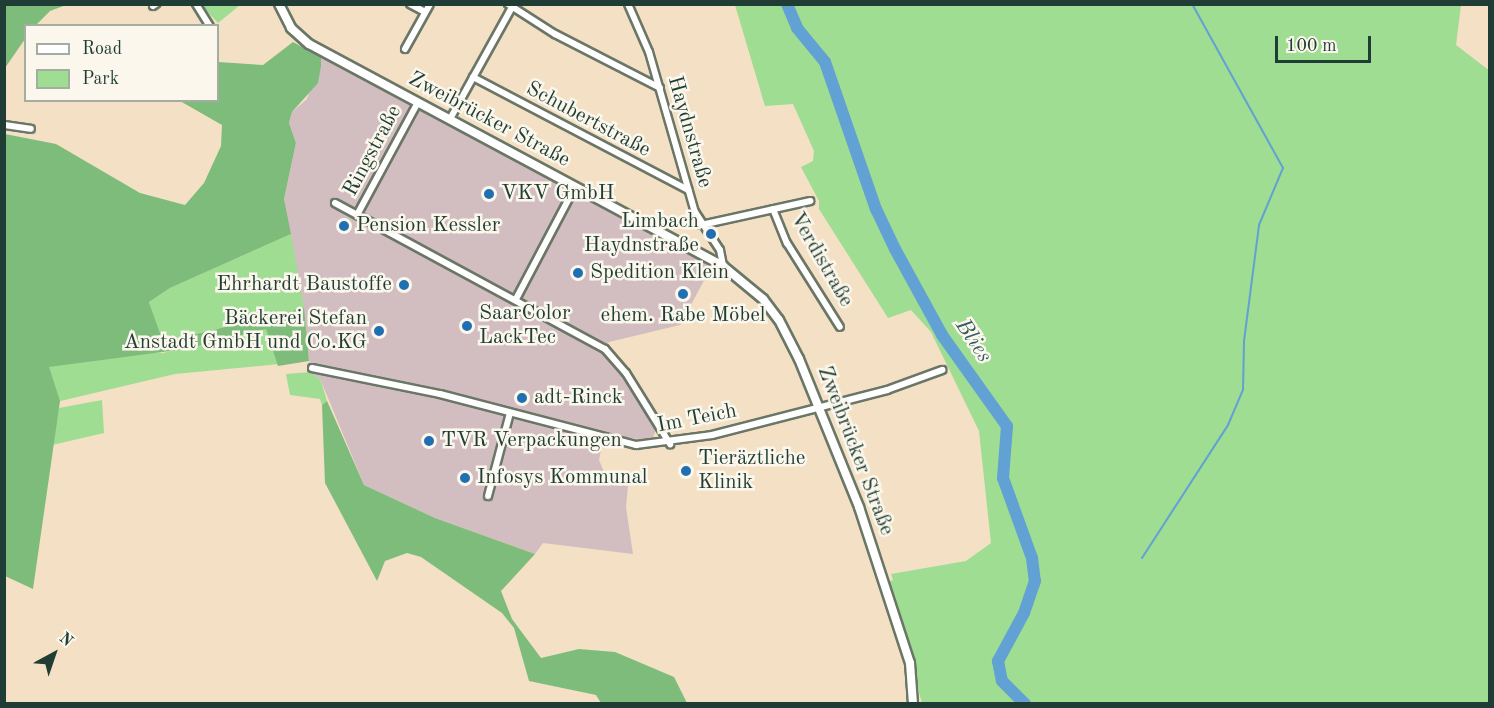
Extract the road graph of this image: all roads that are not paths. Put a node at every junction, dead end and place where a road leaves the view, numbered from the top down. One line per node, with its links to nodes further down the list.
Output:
1 (196, 4): 8 (street)
2 (279, 4): 12 (street, Zweibrücker Straße)
3 (410, 4): 7 (street)
4 (430, 4): 7 (street)
5 (628, 4): 11 (street, Haydnstraße)
6 (510, 7): 10 (street); 11 (street)
7 (424, 12): 9 (street)
8 (209, 24)
9 (405, 50)
10 (473, 76): 13 (street); 17 (street, Schubertstraße)
11 (660, 88): 17 (street, Haydnstraße)
12 (418, 102): 13 (street, Zweibrücker Straße); 21 (street, Ringstraße)
13 (450, 119): 16 (street, Zweibrücker Straße)
14 (4, 125): 15 (street)
15 (31, 129)
16 (575, 187): 23 (street, Zweibrücker Straße); 24 (street)
17 (688, 190): 22 (street, Haydnstraße)
18 (810, 201): 20 (street)
19 (335, 203): 21 (street, Ringstraße)
20 (773, 209): 22 (street); 25 (street, Verdistraße)
21 (357, 215): 24 (street, Ringstraße)
22 (701, 225): 23 (street, Haydnstraße)
23 (723, 266): 28 (street, Zweibrücker Straße)
24 (516, 298): 30 (street, Ringstraße)
25 (840, 327)
26 (312, 368): 29 (street, Im Teich)
27 (942, 370): 28 (street, Im Teich)
28 (819, 406): 30 (street, Im Teich); 32 (street, Zweibrücker Straße)
29 (510, 413): 30 (street, Im Teich); 31 (street)
30 (670, 444)
31 (488, 496)
32 (913, 704)

